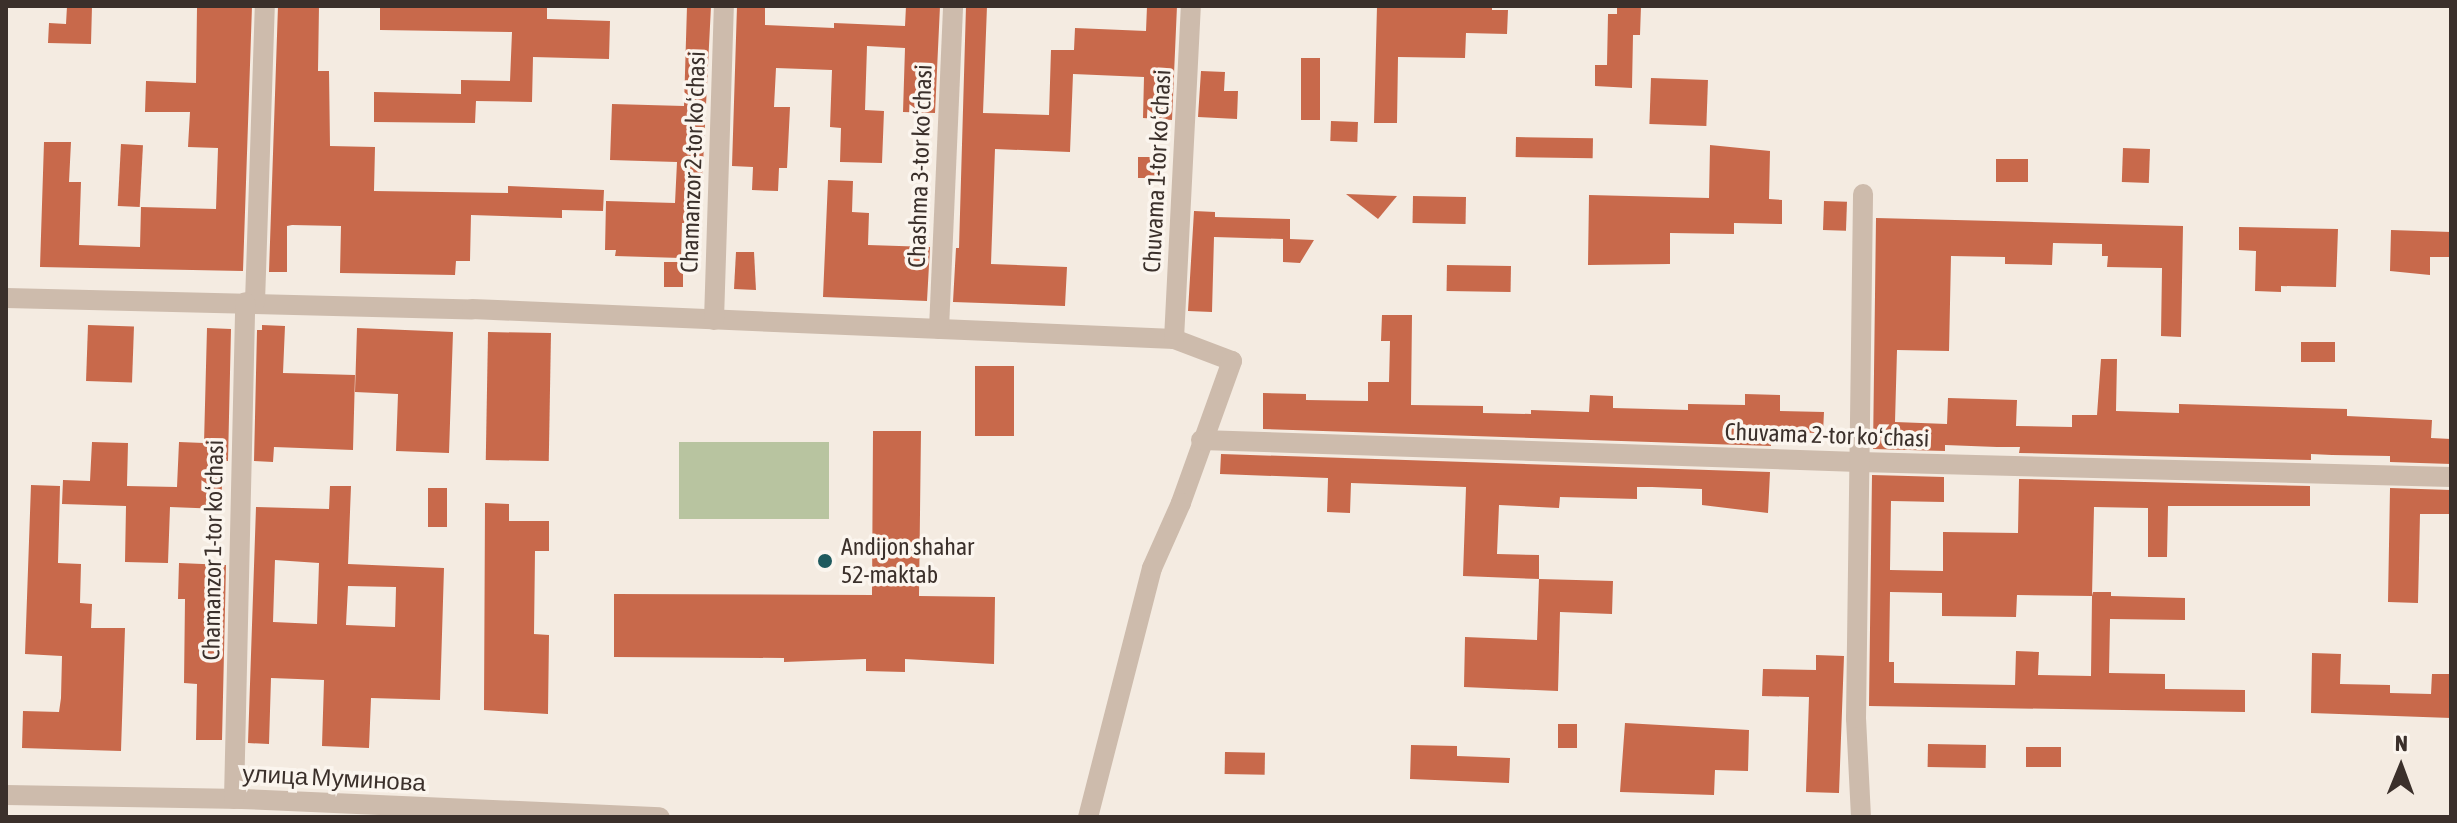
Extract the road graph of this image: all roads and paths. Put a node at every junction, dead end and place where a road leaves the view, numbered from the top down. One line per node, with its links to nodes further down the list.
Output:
1 (265, 6): 7 (street, Chamanzor 1-tor koʻchasi)
2 (724, 6): 8 (street, Chamanzor 2-tor koʻchasi)
3 (953, 6): 9 (street, Chashma 3-tor koʻchasi)
4 (1191, 6): 10 (street, Chuvama 1-tor koʻchasi)
5 (1863, 194): 12 (street)
6 (6, 298): 7 (street)
7 (250, 302): 8 (street); 15 (street, Chamanzor 1-tor koʻchasi)
8 (714, 320): 9 (street)
9 (939, 329): 10 (street)
10 (1174, 339): 11 (street)
11 (1201, 440): 12 (street, Chuvama 2-tor koʻchasi); 17 (street)
12 (1859, 462): 13 (street, Chuvama 2-tor koʻchasi); 18 (street)
13 (2451, 477)
14 (6, 795): 15 (street, улица Муминова)
15 (239, 805): 16 (street, улица Муминова)
16 (660, 817)
17 (1088, 817)
18 (1861, 817)

